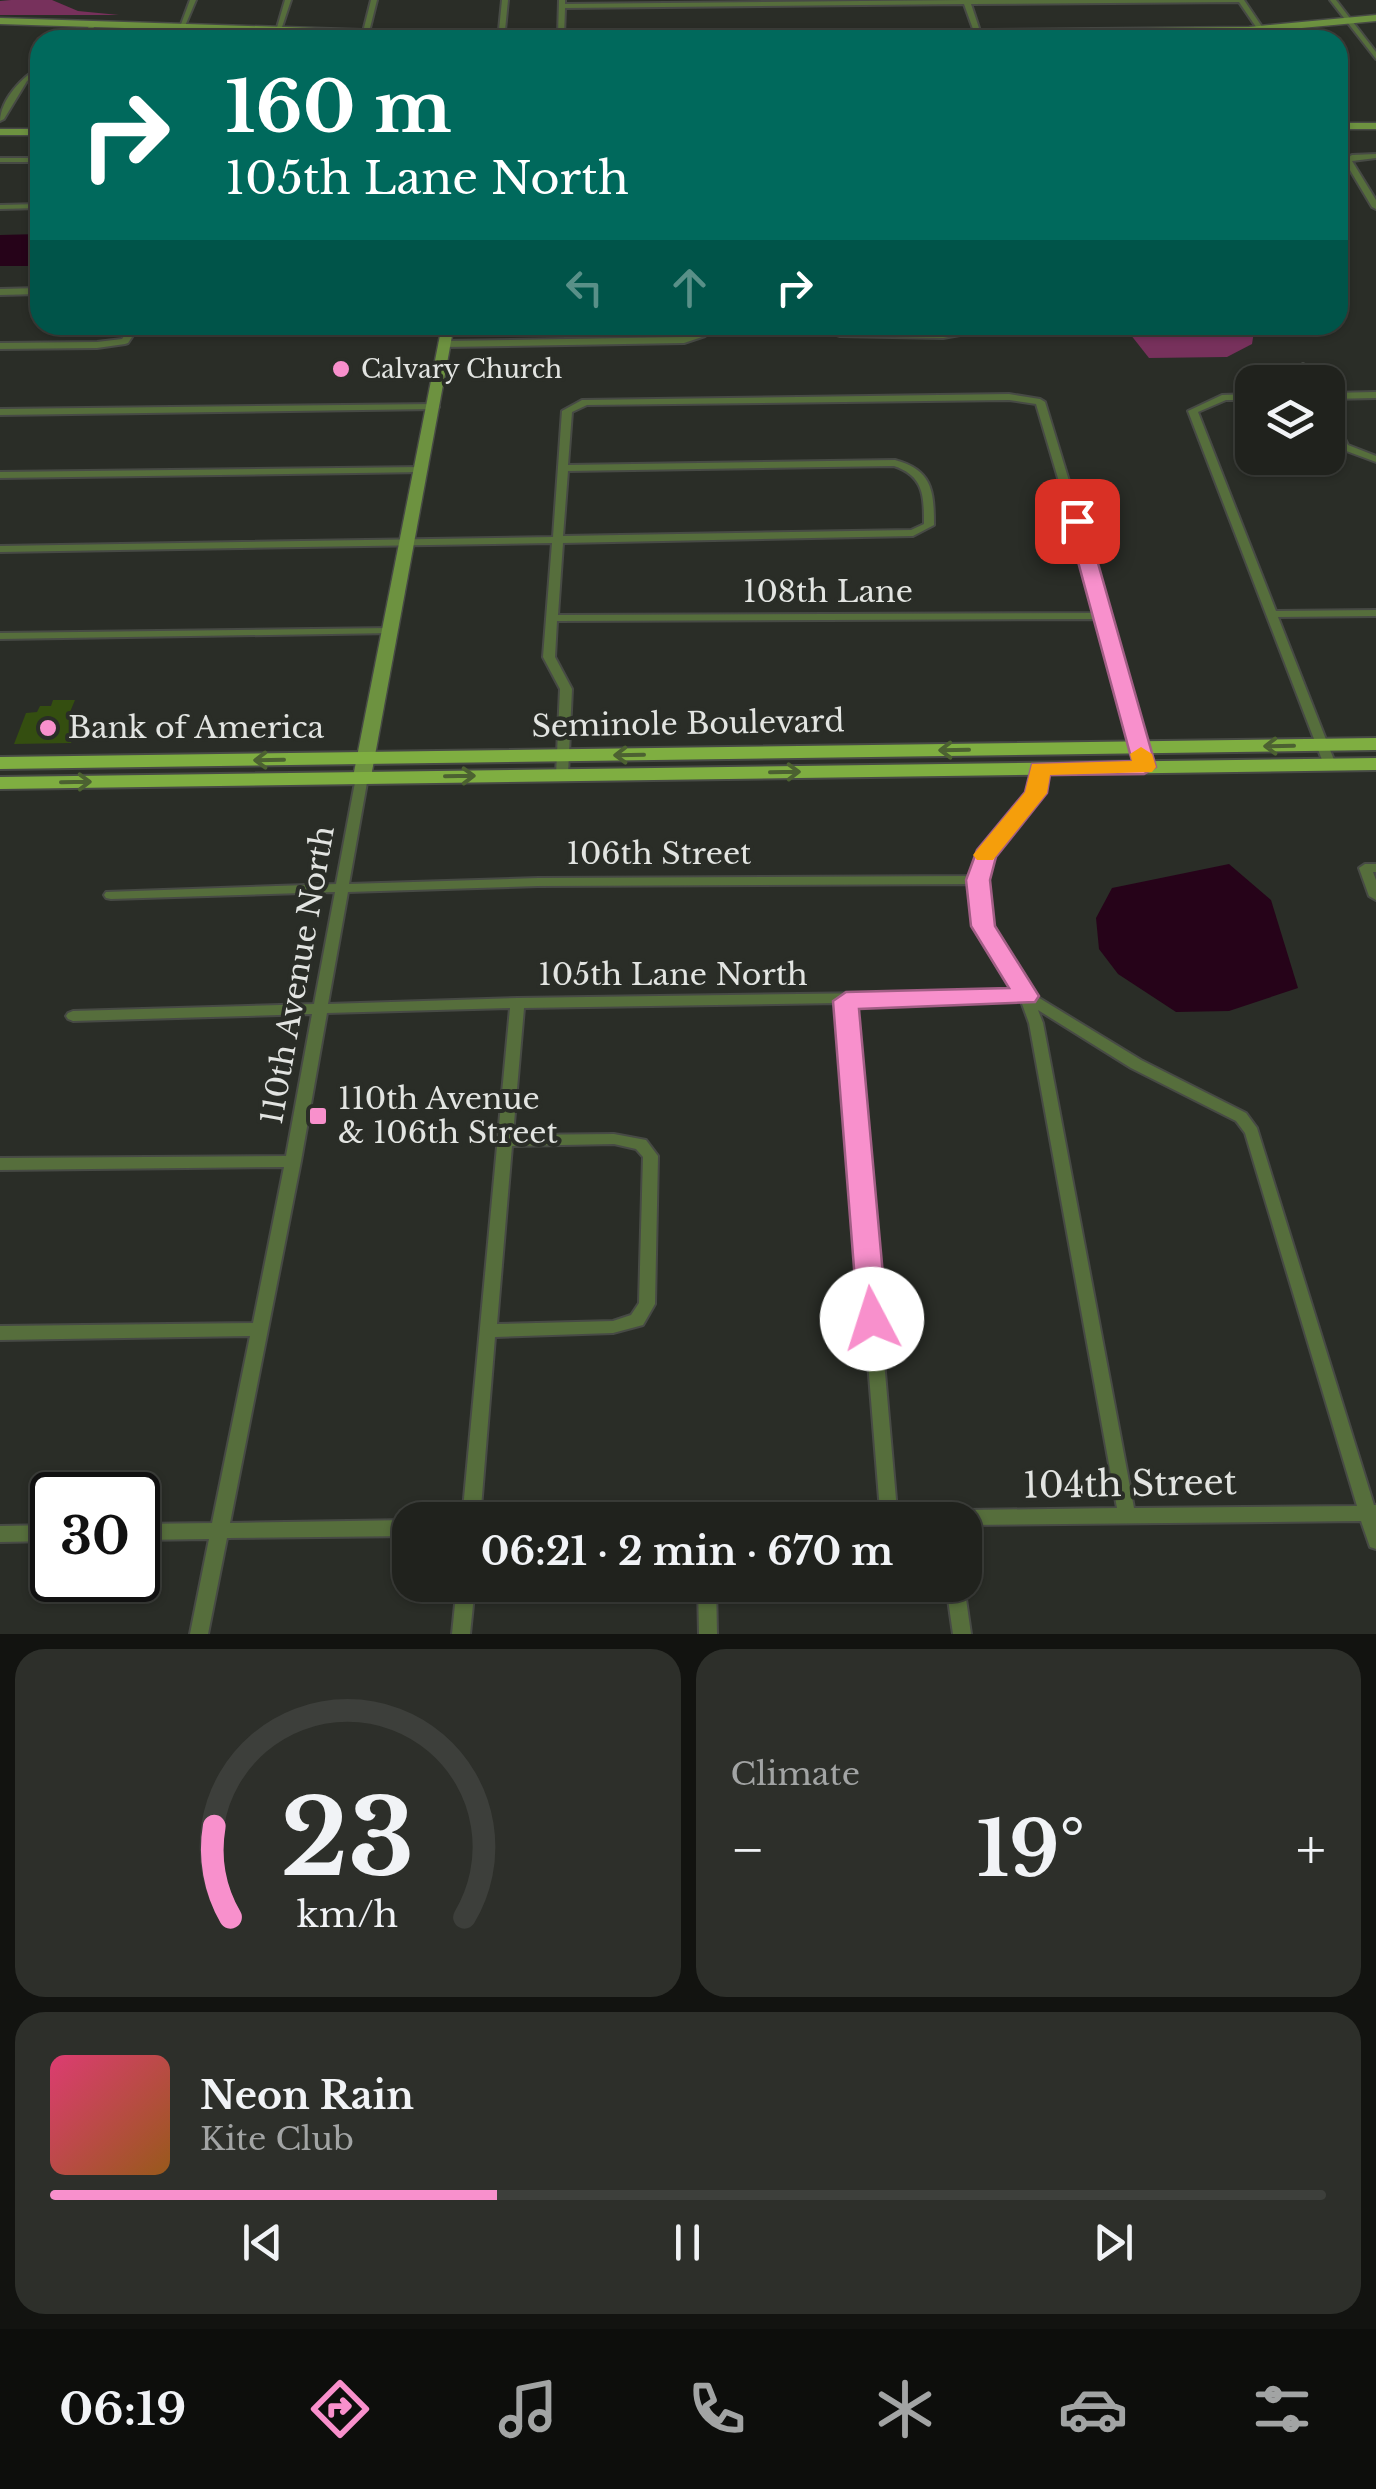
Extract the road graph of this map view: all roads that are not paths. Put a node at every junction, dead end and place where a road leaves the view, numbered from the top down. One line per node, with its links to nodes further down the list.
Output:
1 (193, 0): 13 (street)
2 (288, 0): 16 (street)
3 (374, 0): 17 (street)
4 (505, 0): 18 (street)
5 (1241, 0): 7 (street); 14 (street)
6 (1333, 0): 10 (street)
7 (966, 1): 8 (street); 20 (street)
8 (562, 3): 19 (street)
9 (1376, 18): 10 (street)
10 (1348, 20): 14 (street); 22 (street)
11 (0, 21): 12 (street)
12 (93, 24): 13 (street); 15 (street)
13 (182, 26): 16 (street)
14 (1261, 29): 21 (street)
15 (90, 30)
16 (278, 30)
17 (366, 30)
18 (502, 30)
19 (561, 30)
20 (977, 30)
21 (1248, 30)
22 (1376, 57)
23 (30, 76): 26 (street)
24 (1348, 123): 25 (street)
25 (1376, 123)
26 (0, 126): 27 (street)
27 (30, 128)
28 (1376, 156): 33 (street)
29 (0, 160): 30 (street)
30 (30, 160)
31 (30, 206): 32 (street)
32 (0, 207)
33 (1376, 207)
34 (30, 291): 35 (street)
35 (0, 292)
36 (129, 335): 40 (street)
37 (446, 335): 39 (street, 110th Avenue North)
38 (699, 335): 39 (street)
39 (444, 344): 44 (street, 110th Avenue North)
40 (0, 346)
41 (1376, 395): 42 (street)
42 (1345, 396)
43 (1235, 397): 55 (street)
44 (434, 407): 45 (street); 49 (street, 110th Avenue North)
45 (0, 412)
46 (1345, 447): 47 (street)
47 (1376, 460)
48 (563, 468): 51 (street); 51 (street); 56 (street)
49 (422, 470): 50 (street); 52 (street, 110th Avenue North)
50 (0, 475)
51 (560, 539): 52 (street); 57 (street)
52 (409, 542): 53 (street); 58 (street, 110th Avenue North)
53 (0, 549)
54 (1376, 613): 55 (street)
55 (1275, 614): 61 (street)
56 (1104, 616): 57 (street, 108th Lane); 62 (street)
57 (552, 618): 65 (street)
58 (391, 631): 59 (street); 66 (street, 110th Avenue North)
59 (0, 636)
60 (1376, 744): 61 (main road, Seminole Boulevard)
61 (1327, 755): 62 (main road, Seminole Boulevard); 64 (main road, Seminole Boulevard)
62 (1142, 758): 65 (main road, Seminole Boulevard, one-way to 65); 67 (main road, Seminole Boulevard)
63 (0, 763): 66 (main road, Seminole Boulevard, one-way to 63)
64 (1376, 764)
65 (562, 765): 66 (main road, Seminole Boulevard); 67 (main road, Seminole Boulevard, one-way to 67)
66 (364, 768): 68 (main road, Seminole Boulevard, one-way to 66); 71 (street, 110th Avenue North)
67 (1040, 768): 70 (street)
68 (0, 783)
69 (1370, 868): 73 (street)
70 (978, 880): 71 (street, 106th Street); 74 (street)
71 (342, 888): 72 (street, 106th Street); 77 (street, 110th Avenue North)
72 (110, 895)
73 (1376, 896)
74 (1026, 996): 75 (street, 105th Lane North); 87 (street); 88 (street)
75 (846, 1001): 76 (street, 105th Lane North); 86 (street)
76 (516, 1003): 77 (street, 105th Lane North); 79 (street)
77 (321, 1009): 78 (street, 105th Lane North); 80 (street, 110th Avenue North)
78 (73, 1016)
79 (504, 1141): 83 (street); 83 (street)
80 (292, 1161): 81 (street); 82 (street, 110th Avenue North)
81 (0, 1164)
82 (258, 1329): 84 (street); 91 (street, 110th Avenue North)
83 (489, 1330): 85 (street)
84 (0, 1333)
85 (474, 1502)
86 (888, 1502)
87 (1371, 1513): 88 (street, 104th Street); 95 (street)
88 (1127, 1517): 89 (street, 104th Street)
89 (982, 1519)
90 (392, 1528): 91 (street)
91 (218, 1531): 92 (street); 99 (street, 110th Avenue North)
92 (160, 1532)
93 (0, 1534): 94 (street)
94 (30, 1534)
95 (1376, 1540)
96 (465, 1602): 100 (street)
97 (707, 1602): 101 (street)
98 (957, 1602): 102 (street)
99 (199, 1634)
100 (462, 1634)
101 (708, 1634)
102 (962, 1634)

